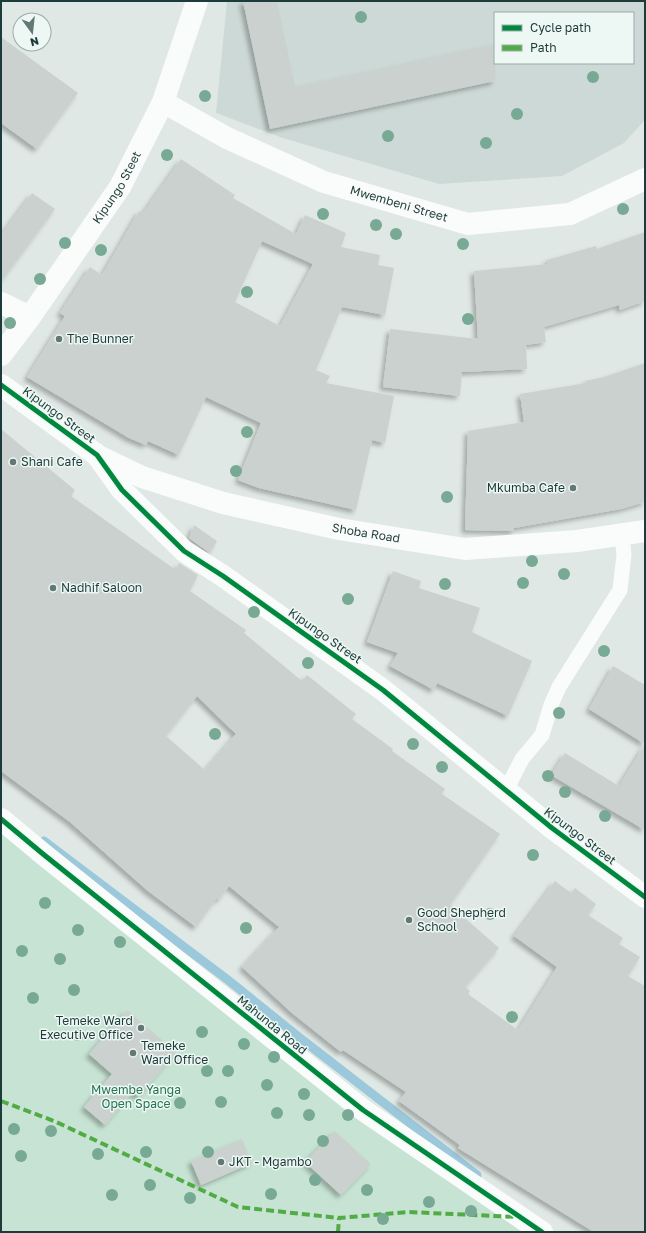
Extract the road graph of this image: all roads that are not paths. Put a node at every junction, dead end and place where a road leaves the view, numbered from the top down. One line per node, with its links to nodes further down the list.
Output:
1 (197, 1): 2 (street, Kipungo Steet)
2 (163, 102): 3 (street, Mwembeni Street); 5 (street, Kipungo Steet)
3 (645, 179)
4 (1, 303): 5 (street)
5 (30, 317): 6 (street, Kipungo Steet)
6 (1, 355)
7 (1, 385): 8 (street, Kipungo Street)
8 (97, 456): 10 (street, Shoba Road); 11 (street, Kipungo Street)
9 (645, 531): 10 (street, Shoba Road)
10 (622, 535): 11 (lane)
11 (506, 790): 13 (street, Kipungo Street)
12 (1, 819): 14 (street, Mahunda Road)
13 (645, 897)
14 (542, 1232)

